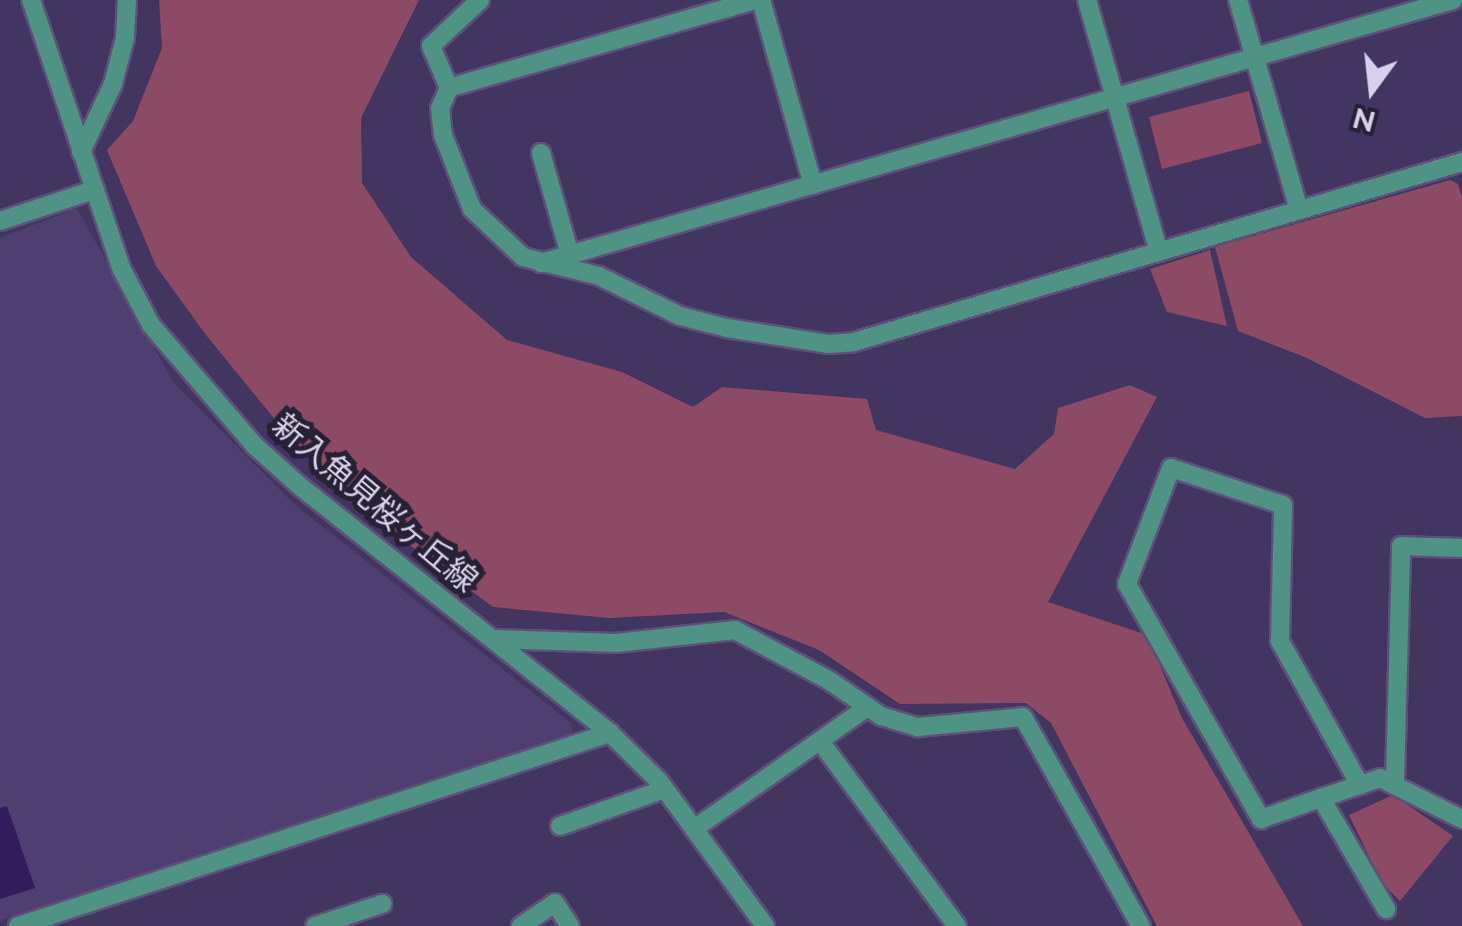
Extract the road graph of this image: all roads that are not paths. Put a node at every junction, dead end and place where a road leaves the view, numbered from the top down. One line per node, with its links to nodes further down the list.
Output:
1 (31, 0): 12 (street, 新入魚見桜ヶ丘線)
2 (126, 0): 12 (street)
3 (480, 0): 10 (street)
4 (758, 0): 10 (street); 15 (street)
5 (1086, 0): 11 (street)
6 (1238, 0): 9 (street)
7 (1453, 0): 8 (street)
8 (1388, 9): 9 (street)
9 (1255, 58): 11 (street); 17 (street)
10 (448, 88): 21 (street)
11 (1115, 98): 15 (street); 19 (street)
12 (81, 152): 16 (street, 新入魚見桜ヶ丘線)
13 (541, 153): 20 (street)
14 (1462, 162): 17 (street)
15 (813, 185): 20 (street)
16 (94, 190): 18 (street); 23 (street, 新入魚見桜ヶ丘線)
17 (1299, 210): 19 (street)
18 (0, 221)
19 (1160, 252): 21 (street)
20 (570, 255): 21 (street)
21 (541, 263)
22 (1462, 548): 27 (street)
23 (494, 640): 24 (street); 25 (street, 新入魚見桜ヶ丘線)
24 (866, 708): 26 (street); 43 (street)
25 (610, 733): 29 (street, 新入魚見桜ヶ丘線); 36 (street)
26 (820, 740): 33 (street); 42 (street)
27 (1395, 782): 28 (street); 31 (street)
28 (1360, 785): 30 (street); 30 (street)
29 (665, 788): 32 (street); 33 (street, 新入魚見桜ヶ丘線)
30 (1321, 798): 35 (street)
31 (1462, 820)
32 (560, 826)
33 (694, 829): 41 (street, 新入魚見桜ヶ丘線)
34 (382, 904): 38 (street)
35 (1386, 909)
36 (42, 922): 37 (street)
37 (18, 926)
38 (314, 926)
39 (521, 926): 40 (street)
40 (570, 926)
41 (765, 926)
42 (958, 926)
43 (1142, 926)

